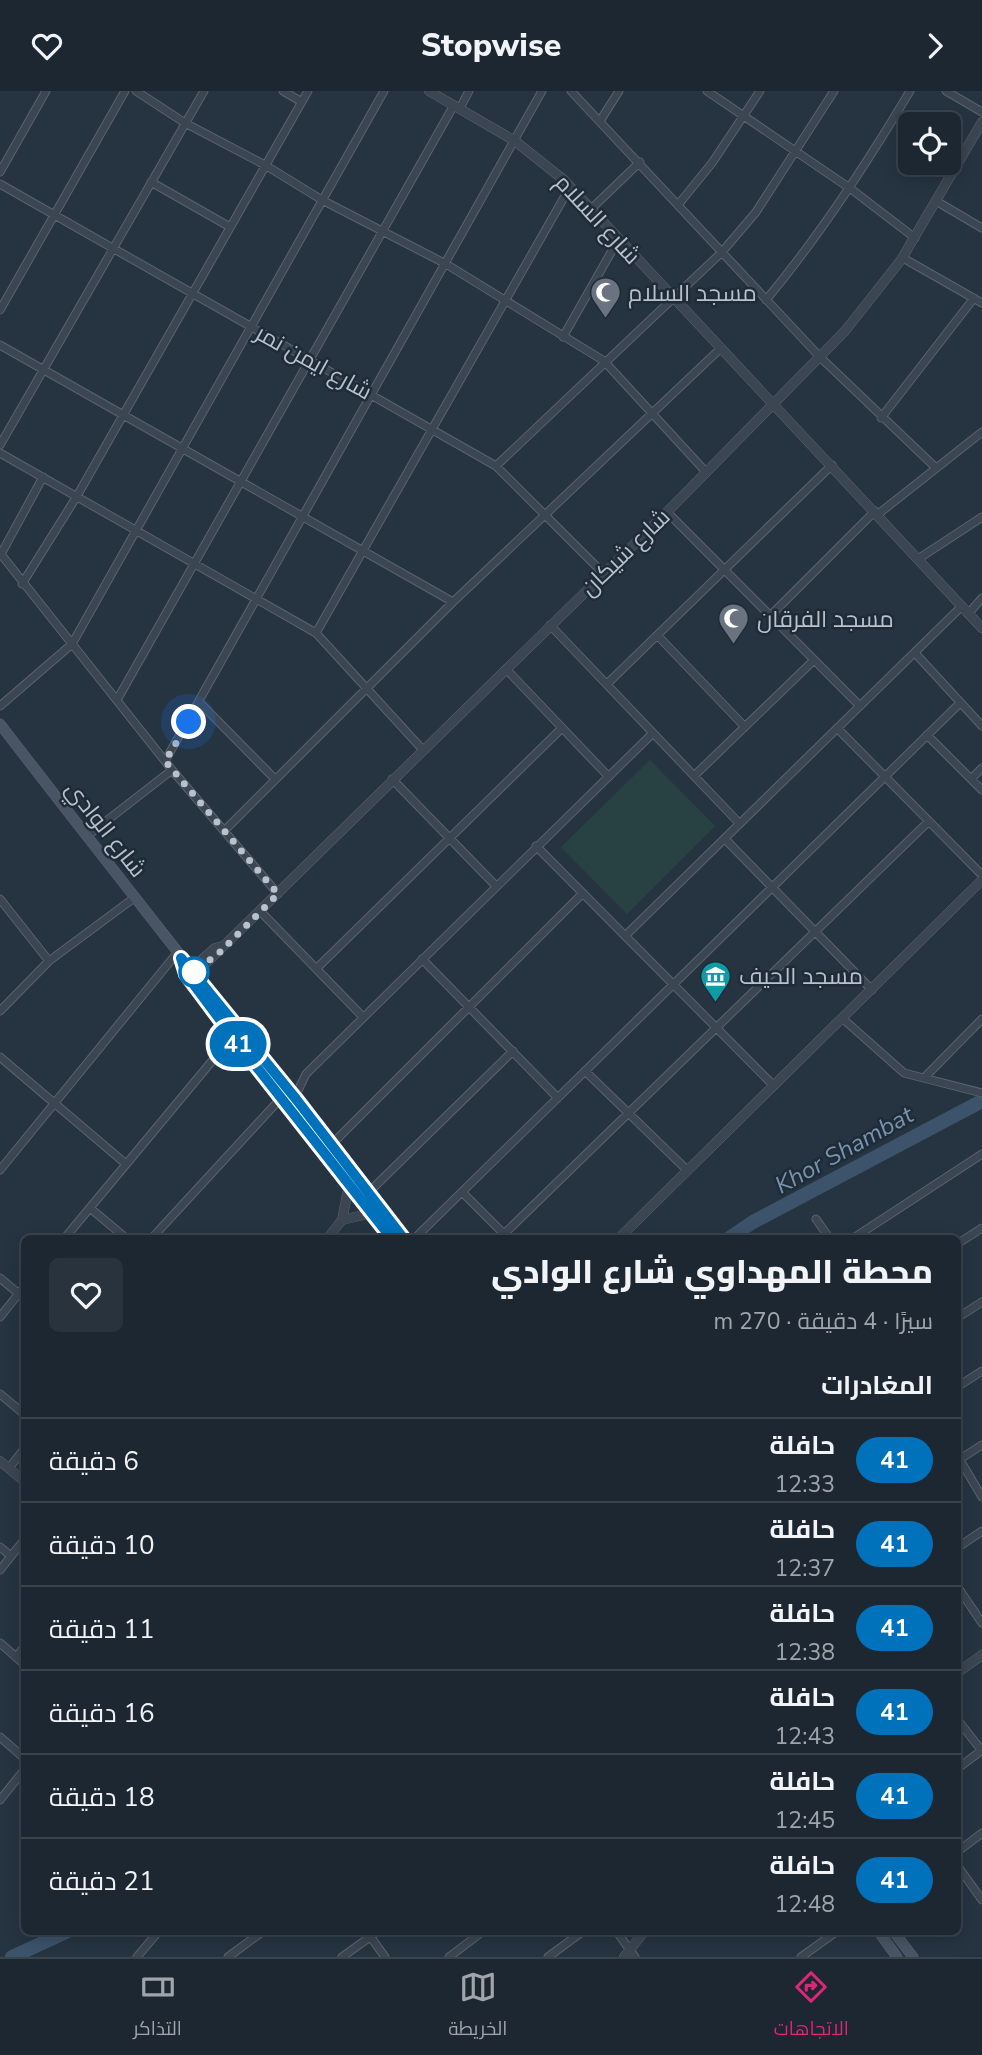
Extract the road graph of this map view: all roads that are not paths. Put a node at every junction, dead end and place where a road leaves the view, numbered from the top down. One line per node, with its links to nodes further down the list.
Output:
1 (46, 91): 29 (street)
2 (125, 91): 38 (street)
3 (135, 91): 24 (street)
4 (204, 91): 24 (street)
5 (283, 91): 18 (street)
6 (308, 91): 18 (street)
7 (384, 91): 34 (street)
8 (429, 91): 19 (street, شارع السلام)
9 (469, 91): 19 (street)
10 (542, 91): 25 (street)
11 (571, 91): 22 (street)
12 (619, 91): 22 (street)
13 (707, 91): 21 (street)
14 (760, 91): 21 (street)
15 (834, 91): 26 (street)
16 (910, 91): 33 (street)
17 (946, 91): 20 (street)
18 (302, 102): 28 (street)
19 (457, 107): 25 (street, شارع السلام); 41 (street)
20 (982, 112)
21 (745, 117): 26 (street); 36 (street)
22 (600, 121): 27 (street)
23 (982, 122): 35 (street, شارع شيكان)
24 (185, 123): 28 (street); 30 (street)
25 (515, 141): 32 (street, شارع السلام); 47 (street)
26 (797, 153): 33 (street); 45 (street)
27 (640, 162): 36 (street); 37 (street)
28 (265, 165): 34 (street); 39 (street)
29 (0, 172)
30 (151, 182): 39 (street); 44 (street)
31 (0, 184): 38 (street, شارع ايمن نمر)
32 (570, 187): 37 (street, شارع السلام); 52 (street)
33 (851, 189): 42 (street); 51 (street)
34 (322, 200): 41 (street); 55 (street)
35 (936, 201): 40 (street); 42 (street, شارع شيكان)
36 (678, 205): 45 (street)
37 (590, 210): 43 (street, شارع السلام)
38 (53, 215): 44 (street, شارع ايمن نمر); 54 (street)
39 (230, 227): 48 (street)
40 (982, 228)
41 (380, 232): 47 (street); 60 (street)
42 (915, 238): 46 (street, شارع شيكان)
43 (618, 240): 49 (street, شارع السلام); 56 (street)
44 (113, 250): 48 (street, شارع ايمن نمر); 62 (street)
45 (722, 251): 49 (street); 51 (street)
46 (903, 258): 50 (street); 59 (street, شارع شيكان)
47 (446, 264): 52 (street); 63 (street)
48 (191, 294): 55 (street, شارع ايمن نمر); 66 (street)
49 (673, 298): 58 (street, شارع السلام); 61 (street)
50 (974, 298): 53 (street); 67 (street)
51 (766, 300): 59 (street)
52 (504, 302): 56 (street); 68 (street)
53 (982, 303)
54 (0, 310)
55 (250, 327): 60 (street, شارع ايمن نمر); 71 (street)
56 (563, 337): 61 (street)
57 (0, 345): 62 (street)
58 (721, 348): 64 (street, شارع السلام); 65 (street)
59 (820, 357): 64 (street, شارع شيكان); 67 (street)
60 (308, 360): 63 (street, شارع ايمن نمر); 78 (street)
61 (604, 361): 65 (street); 74 (street)
62 (43, 370): 66 (street); 70 (street)
63 (370, 394): 68 (street, شارع ايمن نمر); 83 (street)
64 (774, 405): 73 (street, شارع السلام); 76 (street, شارع شيكان)
65 (651, 413): 76 (street); 82 (street)
66 (124, 414): 71 (street); 79 (street)
67 (881, 418): 75 (street)
68 (433, 430): 74 (street, شارع ايمن نمر); 86 (street)
69 (982, 432): 75 (street)
70 (0, 445)
71 (182, 448): 78 (street); 85 (street)
72 (0, 453): 77 (street)
73 (832, 465): 81 (street, شارع السلام); 90 (street)
74 (496, 466): 82 (street, شارع ايمن نمر)
75 (935, 467): 81 (street)
76 (706, 472): 80 (street, شارع شيكان)
77 (43, 477): 79 (street); 87 (street)
78 (240, 483): 83 (street); 89 (street)
79 (77, 496): 85 (street); 92 (street)
80 (667, 512): 90 (street); 91 (street, شارع شيكان)
81 (876, 513): 88 (street, شارع السلام); 97 (street)
82 (544, 515): 91 (street, شارع ايمن نمر); 95 (street)
83 (301, 517): 86 (street); 93 (street)
84 (982, 517): 88 (street)
85 (136, 528): 89 (street); 102 (street)
86 (362, 549): 95 (street); 100 (street)
87 (0, 554): 92 (street)
88 (918, 559): 96 (street, شارع السلام)
89 (195, 563): 93 (street); 108 (street)
90 (725, 571): 97 (street); 101 (street)
91 (603, 573): 98 (street, شارع شيكان)
92 (22, 584): 102 (street)
93 (256, 597): 100 (street); 109 (street)
94 (982, 598): 96 (street)
95 (453, 602): 107 (street)
96 (965, 610): 99 (street, شارع السلام); 103 (street)
97 (771, 616): 104 (street)
98 (550, 625): 105 (street, شارع شيكان); 106 (street)
99 (982, 628)
100 (316, 633): 107 (street)
101 (658, 636): 106 (street); 115 (street)
102 (72, 644): 108 (street); 111 (street)
103 (915, 653): 110 (street); 112 (street)
104 (814, 660): 112 (street); 115 (street)
105 (506, 669): 116 (street); 120 (street, شارع شيكان)
106 (608, 683): 118 (street)
107 (366, 688): 120 (street); 127 (street)
108 (117, 700): 121 (street)
109 (200, 703): 121 (street); 127 (street)
110 (960, 703): 114 (street); 119 (street)
111 (0, 706)
112 (860, 706): 117 (street)
113 (0, 723): 134 (main road, شارع الوادي)
114 (982, 726)
115 (745, 727): 125 (street)
116 (562, 728): 124 (street); 135 (street)
117 (837, 728): 126 (street); 132 (street)
118 (653, 733): 124 (street); 125 (street)
119 (927, 735): 126 (street); 129 (street)
120 (423, 750): 128 (street, شارع شيكان)
121 (165, 761): 123 (street)
122 (982, 768): 129 (street)
123 (172, 770): 133 (street); 134 (street)
124 (608, 776): 137 (street)
125 (694, 776): 132 (street)
126 (884, 777): 131 (street); 140 (street)
127 (275, 779): 133 (street)
128 (392, 779): 135 (street); 142 (street, شارع شيكان)
129 (971, 779): 130 (street)
130 (982, 790)
131 (928, 822): 138 (street); 146 (street)
132 (739, 823): 136 (street)
133 (224, 831): 142 (street)
134 (87, 837): 143 (main road, شارع الوادي)
135 (449, 838): 139 (street); 151 (street)
136 (724, 839): 140 (street); 147 (street)
137 (536, 846): 139 (street); 141 (street)
138 (982, 877): 154 (street)
139 (496, 886): 149 (street)
140 (770, 887): 146 (street); 153 (street)
141 (583, 893): 147 (street); 155 (street)
142 (278, 894): 145 (street, شارع شيكان)
143 (134, 898): 148 (main road, شارع الوادي); 150 (street)
144 (0, 899): 150 (street)
145 (260, 911): 151 (street); 152 (street, شارع شيكان)
146 (813, 932): 154 (street); 160 (street)
147 (625, 936): 153 (street)
148 (179, 956): 152 (main road, شارع الوادي); 170 (street)
149 (422, 959): 155 (street); 157 (street)
150 (48, 961): 156 (street)
151 (318, 967): 157 (street)
152 (191, 974): 161 (main road, شارع الوادي); 169 (main road, شارع الوادي)
153 (672, 984): 160 (street); 164 (street)
154 (872, 990): 158 (street)
155 (469, 1007): 162 (street); 172 (street)
156 (0, 1011)
157 (363, 1017): 169 (street)
158 (842, 1018): 165 (street); 166 (street)
159 (982, 1019): 165 (street)
160 (716, 1028): 166 (street); 171 (street)
161 (232, 1037): 169 (main road, شارع الوادي); 174 (street)
162 (513, 1051): 168 (street); 178 (street)
163 (0, 1057): 170 (street)
164 (585, 1071): 168 (street); 171 (street)
165 (924, 1078): 167 (street)
166 (774, 1087): 176 (street)
167 (982, 1093)
168 (558, 1098): 179 (street)
169 (289, 1101): 172 (main road, شارع الوادي); 177 (main road, شارع الوادي); 187 (street)
170 (56, 1104): 174 (street); 175 (street)
171 (628, 1113): 176 (street); 193 (street)
172 (330, 1146): 178 (main road, شارع الوادي)
173 (982, 1154): 196 (street)
174 (126, 1164): 180 (street)
175 (0, 1170)
176 (687, 1170): 194 (street)
177 (349, 1185): 181 (main road, شارع الوادي); 183 (street)
178 (368, 1193): 190 (main road, شارع الوادي)
179 (463, 1193): 191 (street); 192 (street)
180 (90, 1208): 185 (street); 186 (street)
181 (372, 1213): 183 (street); 189 (main road, شارع الوادي)
182 (816, 1219): 195 (street)
183 (342, 1220): 188 (street)
184 (982, 1228): 197 (street)
185 (67, 1235)
186 (122, 1235)
187 (155, 1235)
188 (330, 1235)
189 (389, 1235)
190 (401, 1235)
191 (418, 1235)
192 (505, 1235)
193 (507, 1235)
194 (622, 1235)
195 (827, 1235)
196 (858, 1235)
197 (961, 1241)
198 (0, 1278): 199 (street)
199 (21, 1289)
200 (21, 1291): 203 (street)
201 (982, 1302): 202 (street)
202 (961, 1315)
203 (0, 1317)
204 (982, 1371): 205 (street)
205 (961, 1384)
206 (0, 1394): 207 (street)
207 (21, 1412)
208 (982, 1445): 210 (street)
209 (21, 1453): 213 (street)
210 (961, 1456)
211 (0, 1461): 213 (street)
212 (961, 1463): 215 (street)
213 (9, 1468): 214 (street)
214 (21, 1478)
215 (982, 1497)
216 (982, 1531): 218 (street)
217 (21, 1544): 220 (street)
218 (961, 1545)
219 (0, 1547): 220 (street)
220 (11, 1556): 221 (street)
221 (0, 1570)
222 (961, 1592): 223 (street)
223 (982, 1623)
224 (0, 1643): 227 (street)
225 (21, 1651): 227 (street)
226 (982, 1655): 229 (street)
227 (16, 1657): 228 (street)
228 (21, 1661)
229 (961, 1670)
230 (961, 1724): 232 (street)
231 (0, 1737): 233 (street)
232 (982, 1750): 234 (street)
233 (21, 1753)
234 (961, 1766)
235 (21, 1774): 236 (street)
236 (0, 1800)
237 (982, 1833): 238 (street)
238 (961, 1848)
239 (961, 1871): 240 (street)
240 (982, 1900)
241 (155, 1935): 253 (street)
242 (258, 1935): 254 (street)
243 (369, 1935): 255 (street)
244 (372, 1935): 256 (street)
245 (478, 1935): 257 (street)
246 (578, 1935): 258 (street)
247 (619, 1935): 252 (street)
248 (642, 1935): 252 (street)
249 (832, 1935): 259 (street)
250 (880, 1935): 260 (main road)
251 (896, 1935): 261 (main road)
252 (630, 1955)
253 (137, 1957)
254 (228, 1957)
255 (342, 1957)
256 (386, 1957)
257 (449, 1957)
258 (548, 1957)
259 (802, 1957)
260 (897, 1957)
261 (913, 1957)

